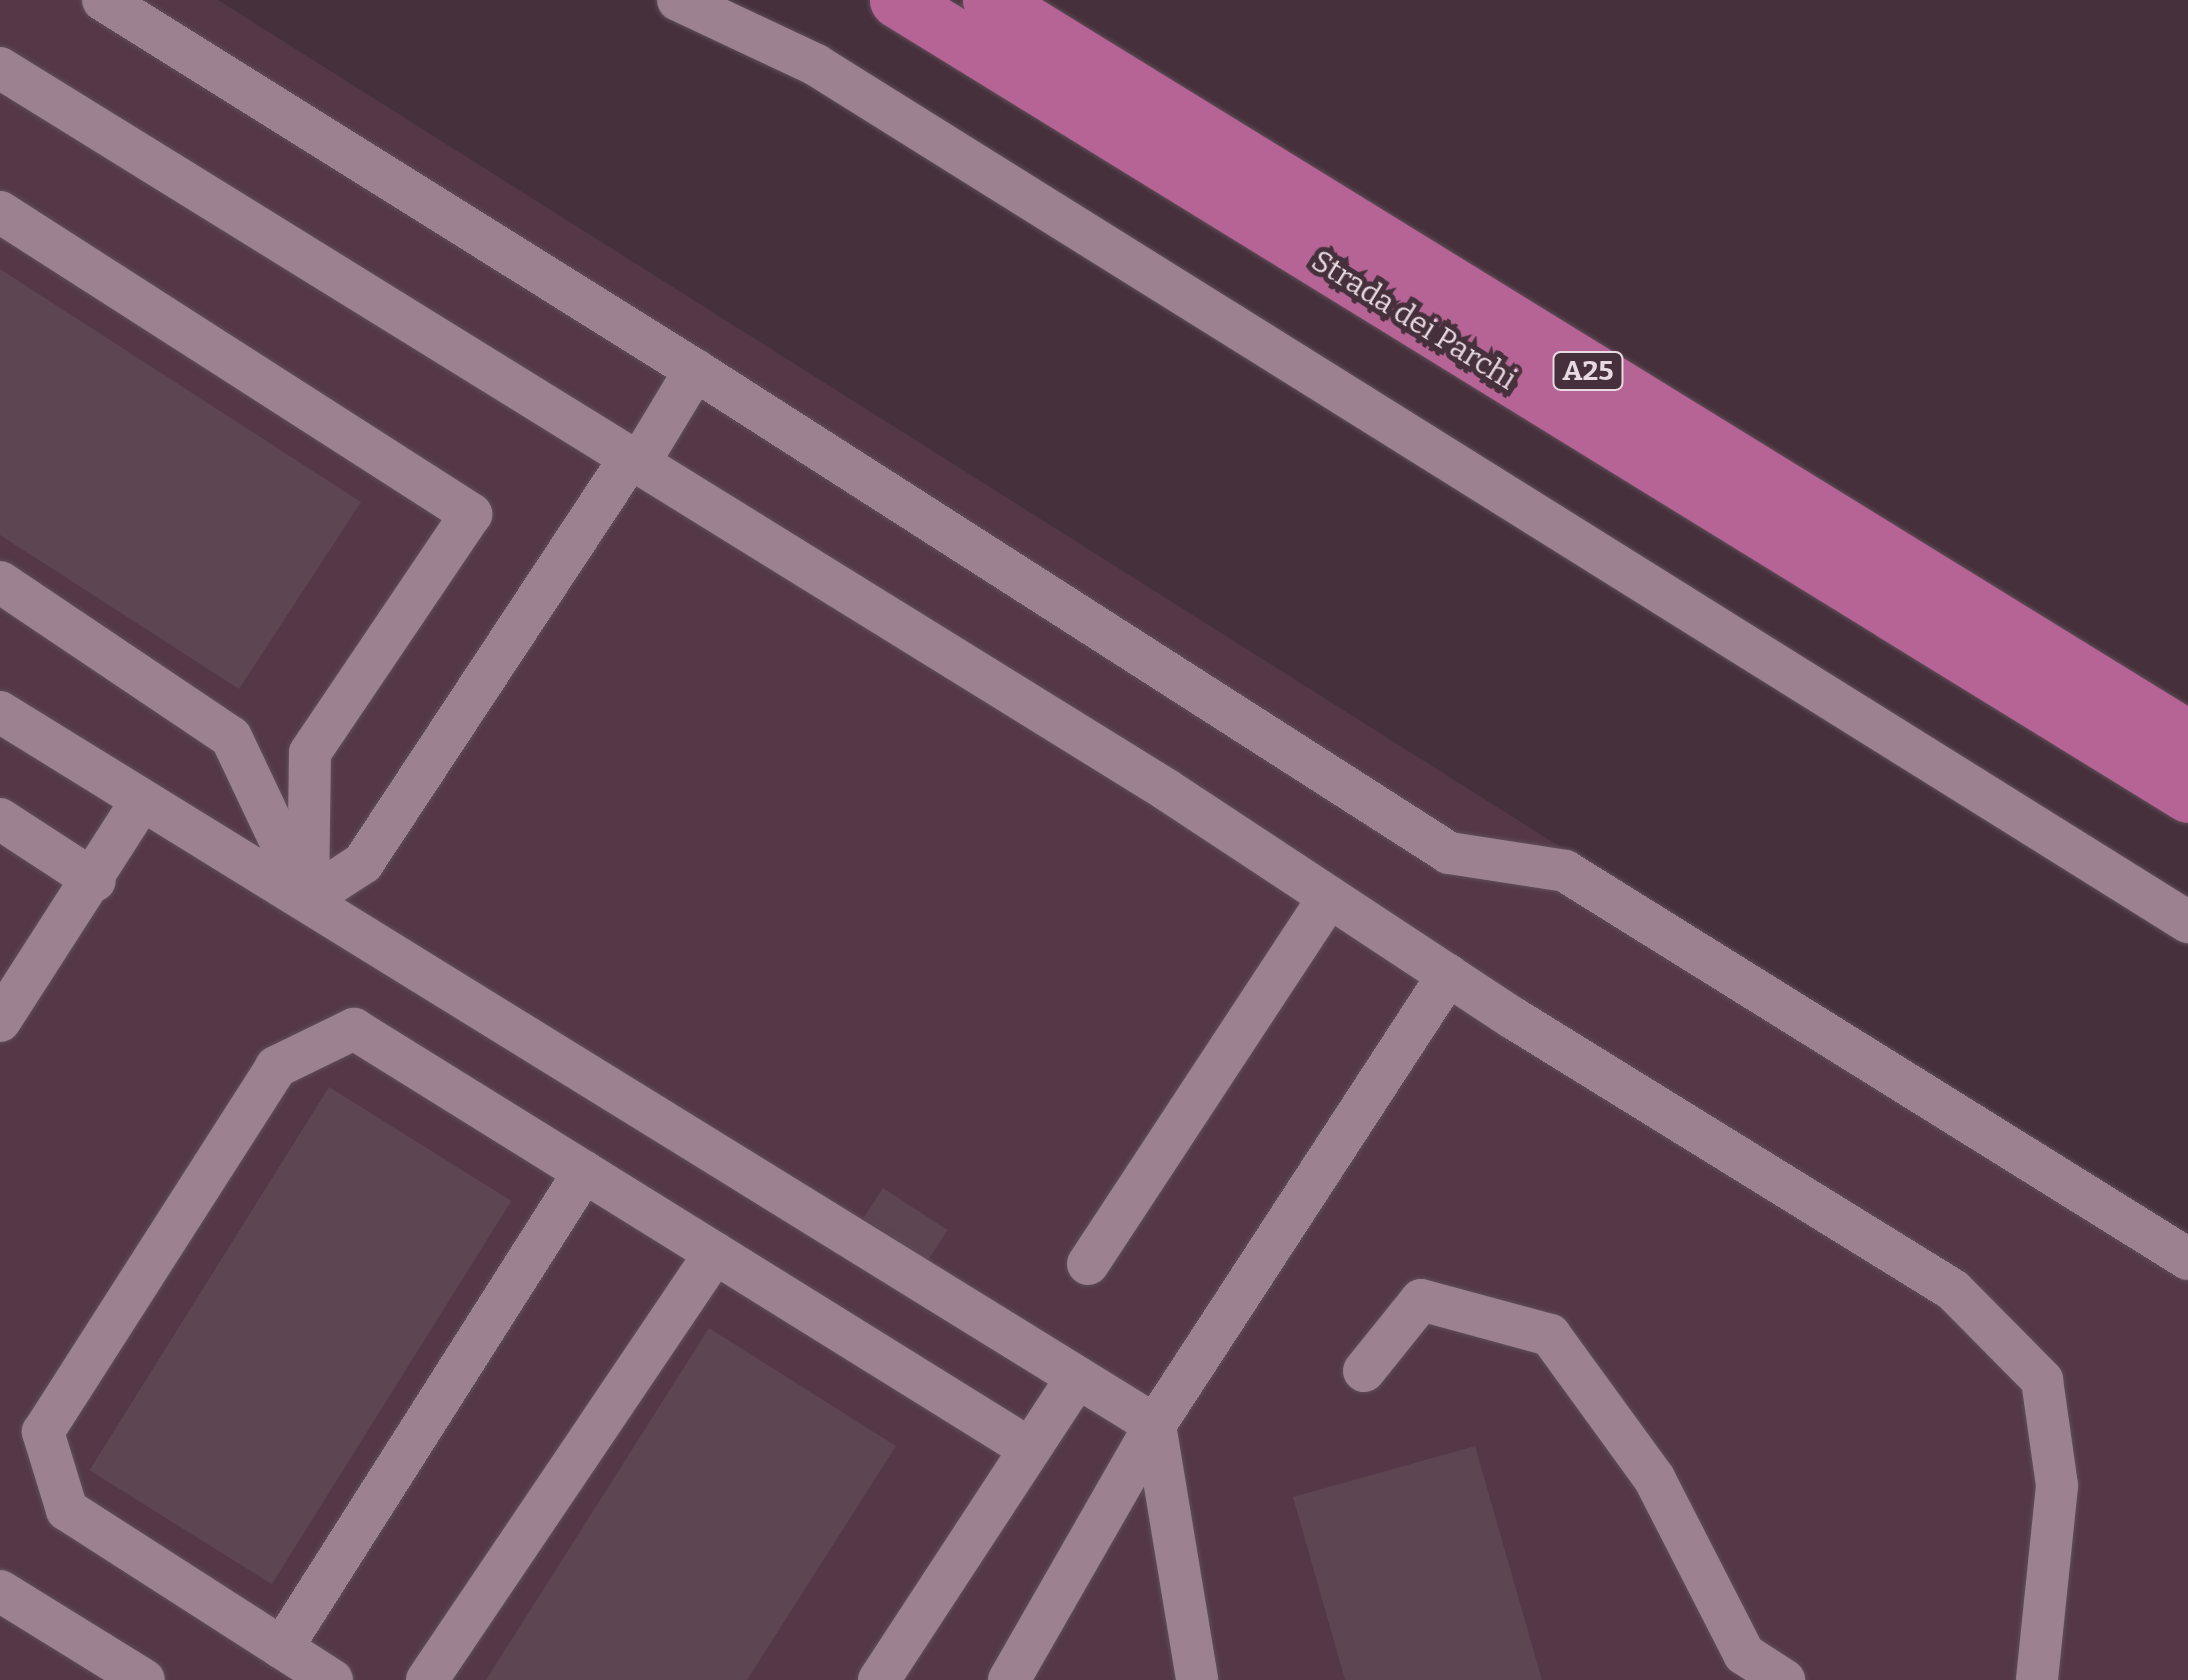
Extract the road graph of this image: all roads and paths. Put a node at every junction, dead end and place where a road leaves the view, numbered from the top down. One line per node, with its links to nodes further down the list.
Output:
1 (103, 0): 7 (lane)
2 (678, 0): 18 (lane)
3 (897, 0): 12 (highway, Strada dei Parchi / A25)
4 (990, 0): 11 (highway, Strada dei Parchi / A25)
5 (0, 68): 8 (lane)
6 (0, 212): 17 (lane)
7 (695, 370): 8 (lane); 23 (lane)
8 (634, 460): 16 (lane); 17 (lane)
9 (0, 582): 17 (lane)
10 (0, 712): 13 (lane)
11 (2188, 738)
12 (2188, 795)
13 (140, 803): 15 (lane); 17 (lane)
14 (0, 819): 15 (lane)
15 (95, 881): 20 (lane)
16 (1329, 897): 19 (lane); 24 (lane)
17 (308, 899): 26 (lane)
18 (2188, 922)
19 (1448, 975): 27 (lane); 38 (lane)
20 (0, 1021)
21 (584, 1172): 22 (lane); 30 (lane); 30 (lane)
22 (715, 1253): 28 (lane); 33 (lane)
23 (2188, 1258)
24 (1088, 1264)
25 (1364, 1371): 37 (lane)
26 (1078, 1377): 27 (lane); 28 (lane)
27 (1155, 1425): 35 (lane); 36 (lane)
28 (1027, 1446): 34 (lane)
29 (0, 1592): 31 (lane)
30 (282, 1648): 32 (lane)
31 (144, 1680)
32 (332, 1680)
33 (428, 1680)
34 (879, 1680)
35 (1009, 1680)
36 (1198, 1680)
37 (1784, 1680)
38 (2037, 1680)

